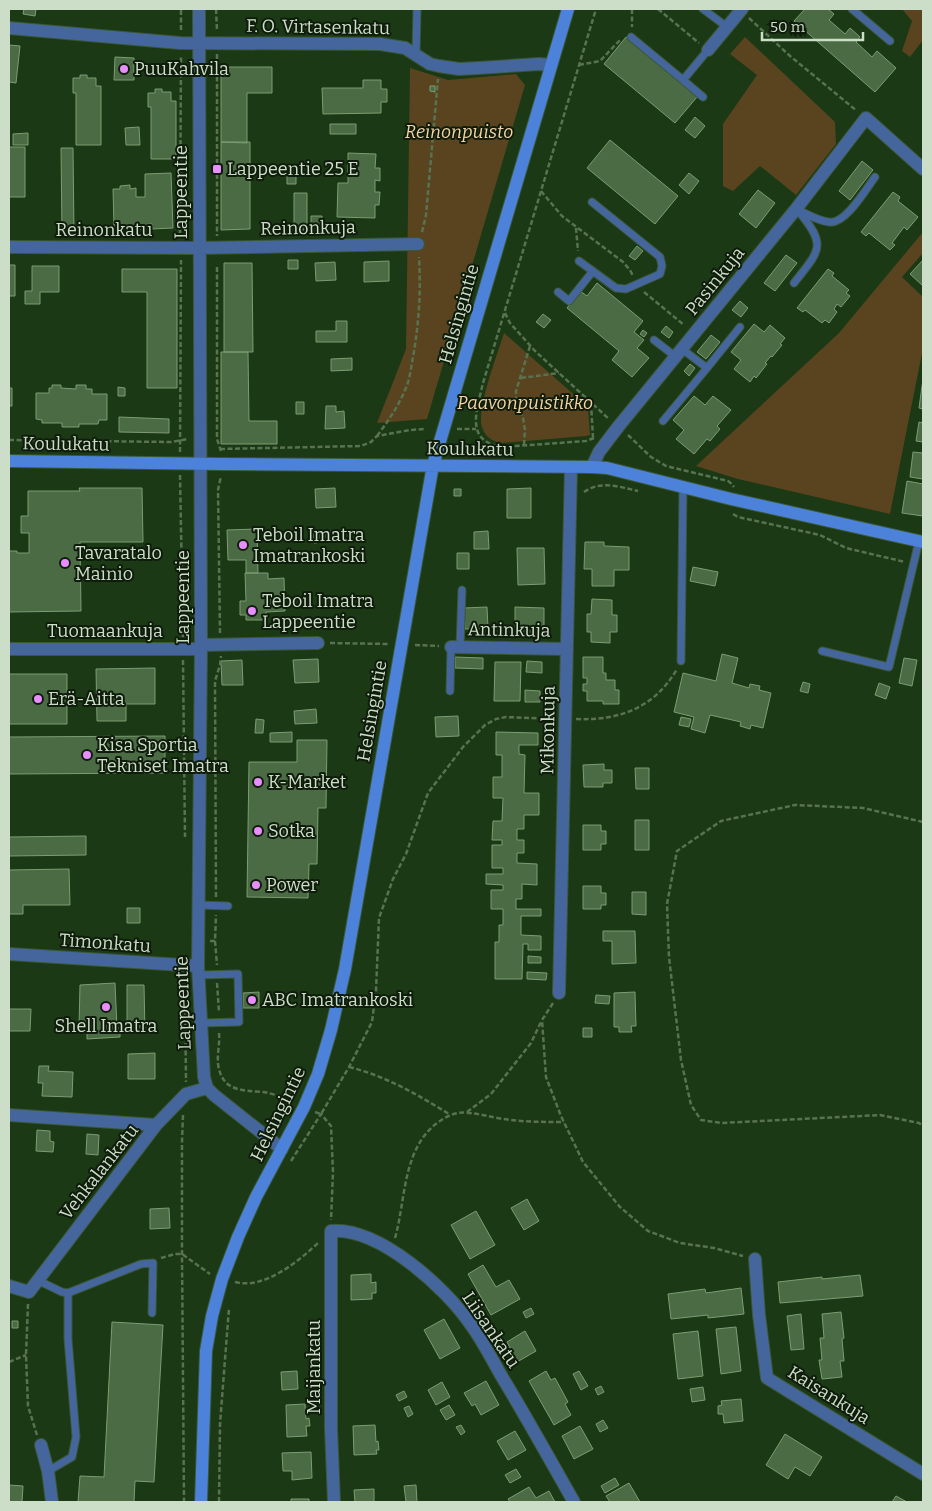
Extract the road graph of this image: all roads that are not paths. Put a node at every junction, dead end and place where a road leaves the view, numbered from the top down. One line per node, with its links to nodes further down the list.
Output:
1 (199, 9): 11 (street, Lappeentie)
2 (417, 9): 13 (lane)
3 (568, 9): 14 (main road, Helsingintie)
4 (703, 9): 7 (lane)
5 (852, 9): 10 (lane)
6 (742, 10): 7 (street)
7 (727, 27): 12 (street)
8 (9, 28): 11 (street, F. O. Virtasenkatu)
9 (631, 37): 15 (lane)
10 (890, 41)
11 (199, 43): 13 (street, F. O. Virtasenkatu); 23 (street, Lappeentie)
12 (708, 50): 15 (lane)
13 (416, 54): 14 (street, F. O. Virtasenkatu)
14 (551, 65): 35 (main road, Helsingintie)
15 (682, 80): 16 (lane)
16 (703, 97)
17 (923, 169): 20 (street, Pasinkuja)
18 (875, 177): 20 (lane)
19 (592, 202): 25 (lane)
20 (796, 209): 26 (lane); 30 (street, Pasinkuja)
21 (418, 244): 23 (street, Reinonkuja)
22 (9, 247): 23 (street, Reinonkatu)
23 (198, 248): 34 (street, Lappeentie)
24 (578, 261): 25 (lane)
25 (593, 271): 27 (lane)
26 (794, 283)
27 (558, 292)
28 (740, 327): 31 (lane)
29 (654, 340): 30 (lane)
30 (679, 353): 31 (lane); 37 (street, Pasinkuja)
31 (707, 368): 32 (lane)
32 (663, 421)
33 (9, 461): 34 (main road, Koulukatu)
34 (200, 464): 35 (main road, Koulukatu); 42 (street, Lappeentie)
35 (433, 466): 36 (main road, Koulukatu); 58 (main road, Helsingintie)
36 (571, 467): 37 (main road, Koulukatu); 45 (street, Mikonkuja)
37 (592, 467): 38 (main road, Koulukatu)
38 (684, 488): 39 (main road, Koulukatu); 47 (lane)
39 (921, 542): 46 (lane)
40 (462, 590): 43 (lane)
41 (318, 643): 42 (street, Tuomaankuja)
42 (201, 647): 44 (street, Tuomaankuja); 49 (street, Lappeentie)
43 (455, 647): 45 (street, Antinkuja); 48 (lane)
44 (9, 649)
45 (567, 649): 53 (street, Mikonkuja)
46 (822, 651)
47 (681, 660)
48 (450, 691)
49 (199, 905): 50 (lane); 52 (street, Lappeentie)
50 (228, 906)
51 (9, 954): 52 (street, Timonkatu)
52 (199, 971): 54 (street, Lappeentie); 54 (lane)
53 (559, 993)
54 (201, 1023): 55 (street, Lappeentie)
55 (208, 1088): 57 (street, Vehkalankatu); 58 (street)
56 (9, 1115): 57 (street)
57 (156, 1125): 61 (street, Vehkalankatu)
58 (282, 1149): 69 (main road, Helsingintie)
59 (331, 1231): 70 (street, Maijankatu); 71 (street, Liisankatu)
60 (755, 1259): 67 (street, Kaisankuja)
61 (37, 1280): 62 (street, Vehkalankatu); 63 (lane)
62 (9, 1286)
63 (68, 1293): 64 (lane); 66 (lane)
64 (152, 1313)
65 (41, 1445): 66 (street)
66 (48, 1471): 68 (street)
67 (923, 1474)
68 (52, 1502)
69 (201, 1502)
70 (334, 1502)
71 (574, 1502)

